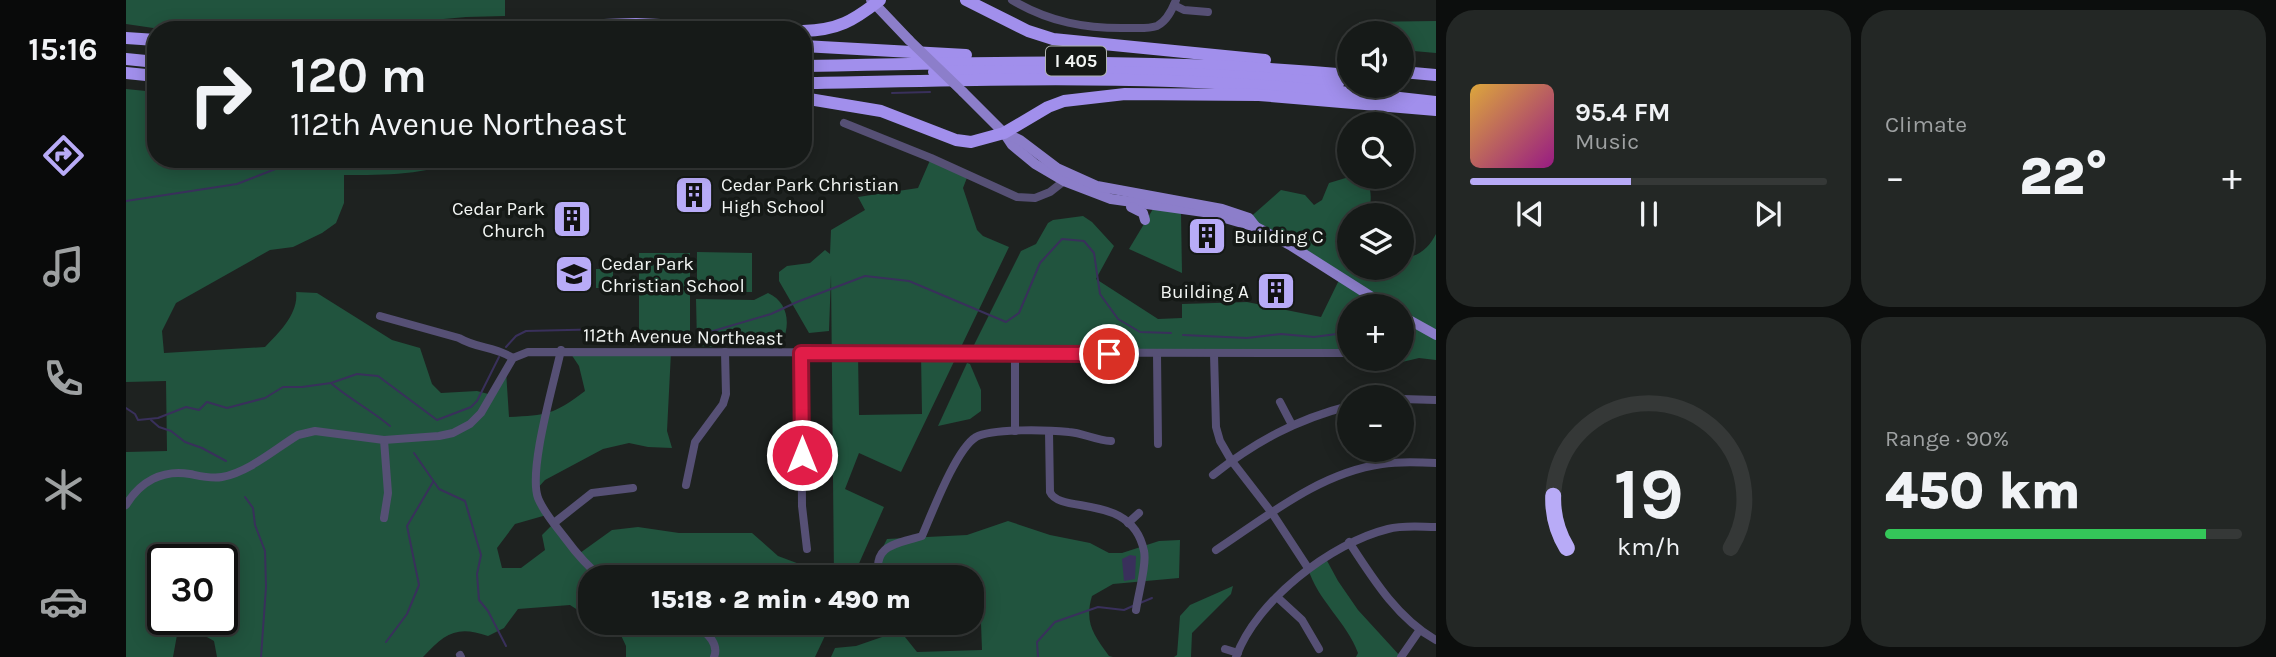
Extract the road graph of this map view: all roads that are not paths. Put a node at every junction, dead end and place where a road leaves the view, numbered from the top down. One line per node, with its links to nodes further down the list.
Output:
1 (966, 0): 13 (highway)
2 (1012, 0): 4 (street)
3 (875, 1): 6 (highway); 39 (main road, bridge)
4 (1175, 2): 5 (street)
5 (1208, 12)
6 (812, 30)
7 (126, 38): 8 (highway)
8 (147, 39)
9 (812, 46): 10 (highway)
10 (966, 55): 11 (highway, I 405); 13 (highway, I 405)
11 (812, 58)
12 (126, 59): 14 (highway)
13 (1270, 60): 17 (highway, I 405)
14 (147, 61)
15 (126, 66): 18 (highway)
16 (812, 66): 21 (highway, I 405)
17 (1337, 66)
18 (147, 67)
19 (1414, 73): 24 (highway)
20 (126, 74): 22 (highway)
21 (1337, 74)
22 (147, 75)
23 (812, 75): 26 (highway, I 405)
24 (1436, 75)
25 (1414, 80): 28 (highway)
26 (1317, 81): 31 (highway, I 405); 32 (highway)
27 (126, 82): 30 (highway)
28 (1436, 82)
29 (812, 83): 32 (highway, I 405)
30 (147, 84)
31 (1337, 84)
32 (1301, 89): 36 (highway, I 405)
33 (1414, 91): 34 (highway)
34 (1436, 93)
35 (812, 100): 39 (highway)
36 (1436, 102)
37 (1436, 110): 39 (highway)
38 (844, 122): 40 (street)
39 (1004, 133): 40 (main road); 42 (main road)
40 (1064, 181): 41 (main road)
41 (1111, 199): 42 (main road); 43 (main road); 44 (main road)
42 (1164, 200): 43 (main road); 45 (main road)
43 (1196, 211): 45 (main road)
44 (1145, 220)
45 (1256, 226): 46 (main road)
46 (1367, 294)
47 (380, 316): 57 (street)
48 (1414, 323): 49 (main road)
49 (1436, 335)
50 (561, 351): 51 (street, 112th Avenue Northeast); 57 (street, 112th Avenue Northeast); 77 (street)
51 (725, 352): 52 (street, 112th Avenue Northeast); 71 (street)
52 (801, 353): 54 (street, 112th Avenue Northeast); 81 (street)
53 (1337, 353): 56 (street, 112th Avenue Northeast)
54 (1015, 354): 55 (street, 112th Avenue Northeast); 63 (street)
55 (1157, 354): 56 (street, 112th Avenue Northeast); 67 (street)
56 (1214, 354): 68 (street)
57 (513, 358): 65 (street)
58 (1414, 399): 59 (street)
59 (1436, 400)
60 (1280, 402): 62 (street)
61 (1337, 410): 62 (street)
62 (1292, 425): 68 (street)
63 (1015, 431): 64 (street); 84 (street)
64 (1049, 432): 66 (street); 78 (street)
65 (384, 440): 73 (street); 76 (street)
66 (1111, 441)
67 (1158, 444)
68 (1231, 460): 70 (street); 75 (street)
69 (1436, 463): 75 (street)
70 (1213, 475)
71 (686, 485)
72 (633, 488): 77 (street)
73 (126, 505)
74 (1139, 513): 78 (street)
75 (1272, 513): 82 (street); 85 (street)
76 (384, 517)
77 (554, 523): 83 (street)
78 (1128, 523): 87 (street)
79 (1436, 527): 80 (street)
80 (1349, 542): 85 (street); 88 (street)
81 (807, 549)
82 (1216, 550)
83 (587, 565)
84 (878, 565)
85 (1308, 568): 86 (street)
86 (1277, 597): 92 (street); 93 (street)
87 (1136, 610)
88 (1419, 631): 90 (street); 95 (street)
89 (707, 635): 94 (street)
90 (1436, 640)
91 (1225, 649): 93 (street)
92 (1319, 649)
93 (1237, 655)
94 (714, 657)
95 (1401, 657)

